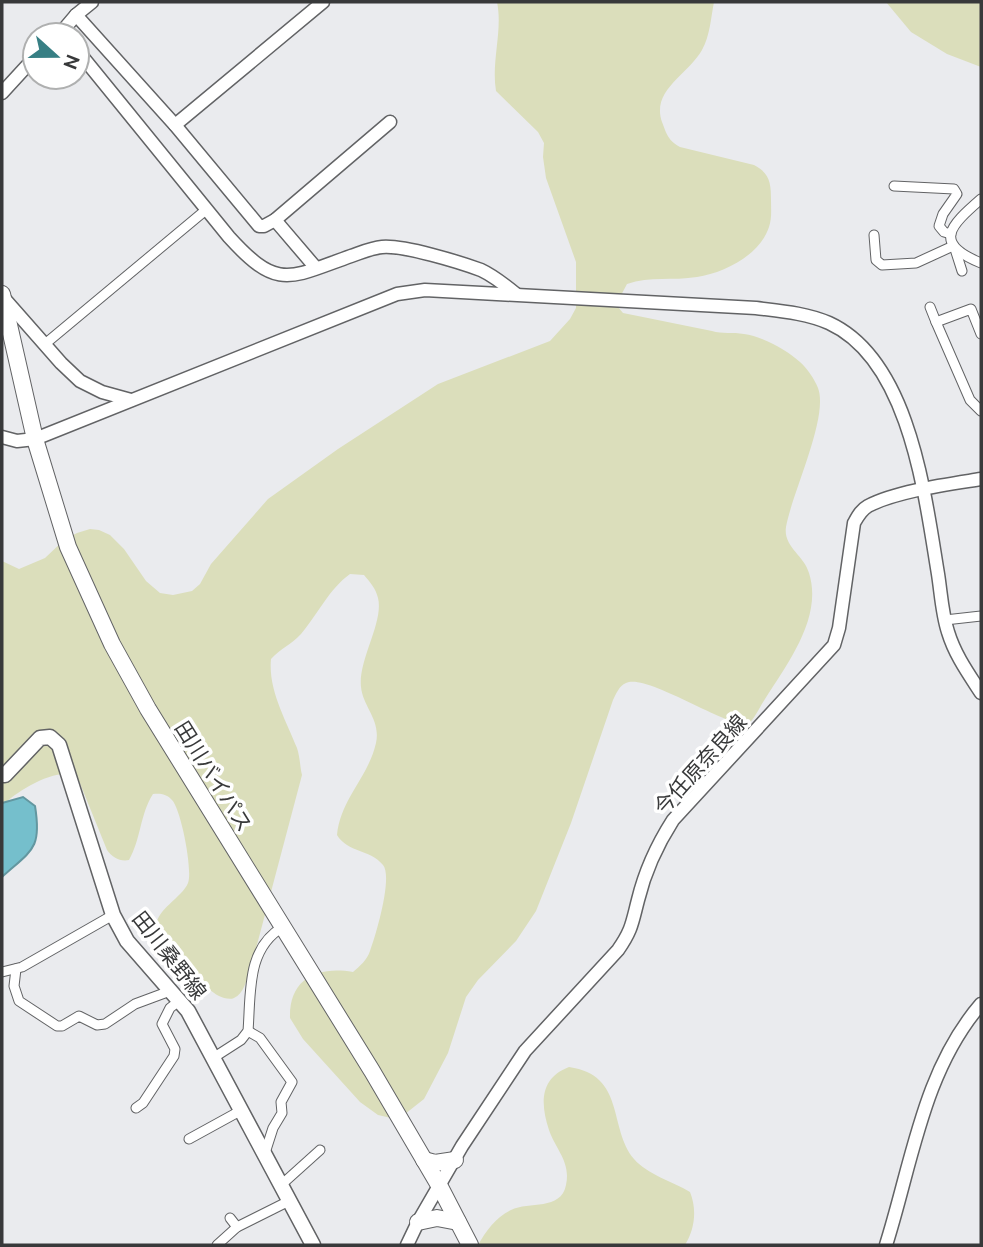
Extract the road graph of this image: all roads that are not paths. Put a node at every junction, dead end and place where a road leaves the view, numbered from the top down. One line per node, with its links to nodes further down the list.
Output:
1 (92, 2): 3 (street)
2 (323, 2): 9 (street)
3 (76, 15): 4 (street); 9 (street)
4 (71, 21)
5 (91, 67): 12 (street)
6 (21, 72): 7 (street)
7 (2, 93)
8 (390, 122): 13 (street)
9 (175, 125): 13 (street)
10 (894, 186): 14 (street)
11 (981, 199): 14 (street)
12 (207, 209): 18 (street); 25 (street)
13 (275, 220): 18 (street)
14 (951, 234): 16 (street)
15 (874, 235): 16 (street)
16 (954, 248): 17 (street); 19 (street)
17 (981, 263)
18 (316, 268): 21 (street)
19 (962, 271)
20 (2, 295): 25 (street); 29 (highway, 田川バイパス)
21 (516, 295): 26 (street); 31 (street)
22 (930, 307): 23 (street)
23 (936, 322): 24 (street); 27 (street)
24 (981, 334)
25 (45, 344): 26 (street)
26 (131, 400): 29 (street)
27 (981, 411)
28 (2, 437): 29 (street)
29 (35, 439): 37 (highway, 田川バイパス)
30 (981, 479): 31 (street, 今任原奈良線)
31 (924, 489): 33 (street); 50 (street, 今任原奈良線)
32 (981, 616): 33 (street)
33 (946, 620): 34 (street)
34 (981, 693)
35 (2, 775): 36 (main road, 田川桑野線)
36 (113, 915): 38 (street); 40 (main road, 田川桑野線)
37 (283, 927): 42 (street); 49 (highway, 田川バイパス)
38 (16, 968): 39 (street); 40 (street)
39 (2, 972)
40 (175, 996): 43 (main road, 田川桑野線); 44 (street)
41 (981, 1004): 58 (street)
42 (248, 1031): 43 (street); 48 (street)
43 (213, 1058): 45 (main road, 田川桑野線)
44 (136, 1108)
45 (240, 1111): 46 (street); 48 (main road, 田川桑野線)
46 (189, 1139)
47 (320, 1150): 51 (street)
48 (264, 1156): 51 (main road, 田川桑野線)
49 (424, 1160): 50 (highway); 52 (highway, 田川バイパス)
50 (455, 1160): 52 (street, 今任原奈良線)
51 (280, 1186): 53 (main road, 田川桑野線)
52 (440, 1187): 55 (street, 今任原奈良線); 56 (highway, 田川バイパス)
53 (289, 1201): 57 (street); 60 (main road, 田川桑野線)
54 (230, 1218): 57 (street)
55 (418, 1222): 56 (highway); 61 (street, 今任原奈良線)
56 (458, 1222): 62 (highway, 田川バイパス)
57 (237, 1227): 59 (street)
58 (887, 1242)
59 (217, 1245)
60 (313, 1245)
61 (407, 1245)
62 (470, 1245)

